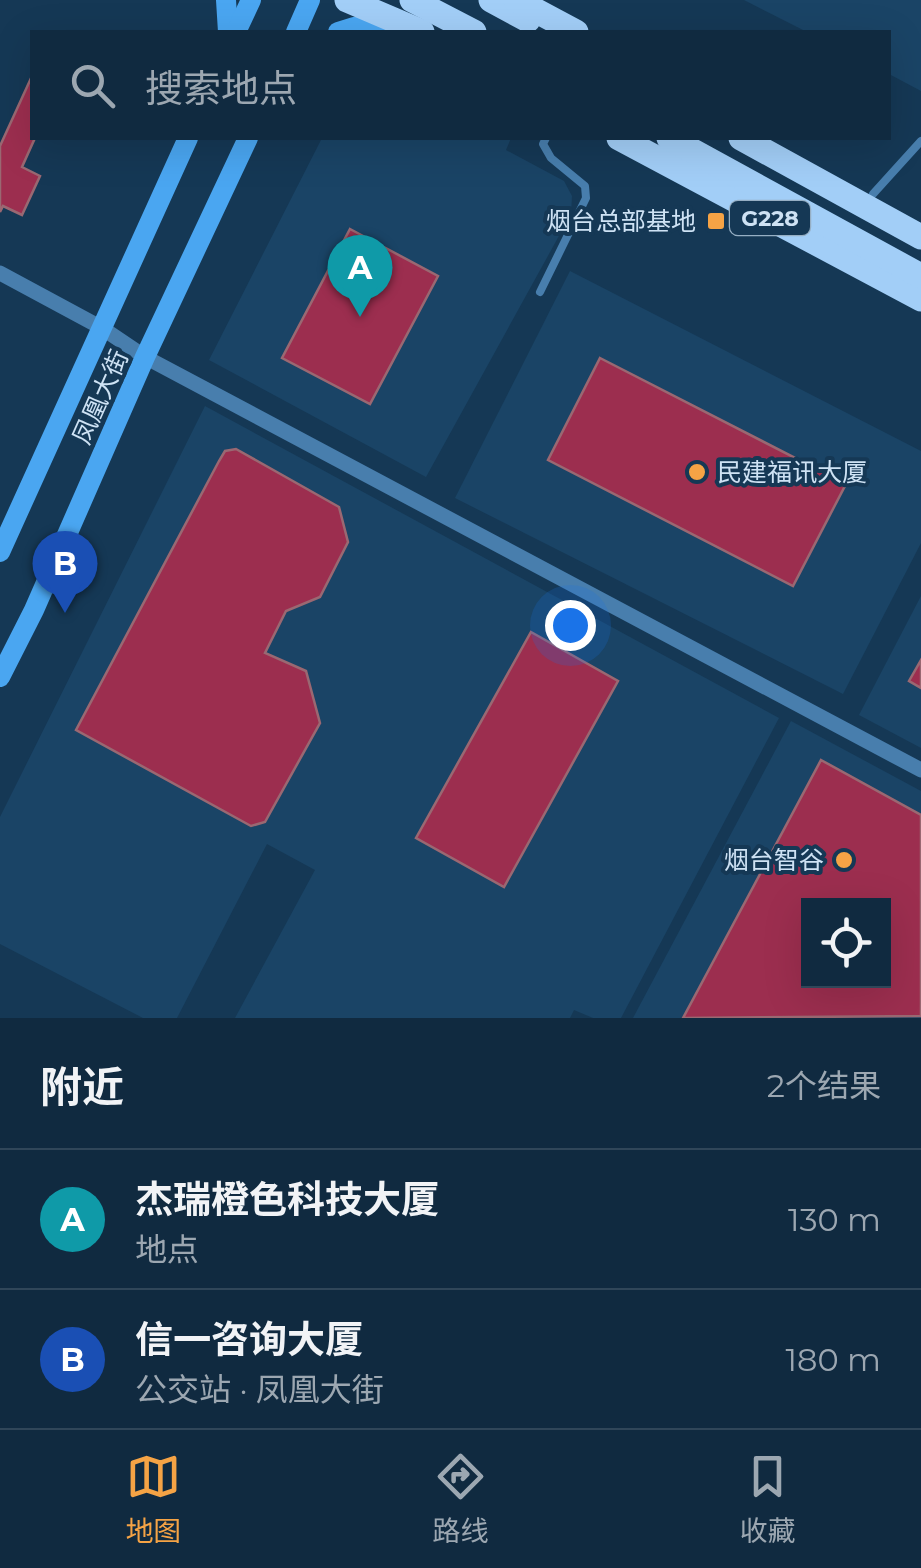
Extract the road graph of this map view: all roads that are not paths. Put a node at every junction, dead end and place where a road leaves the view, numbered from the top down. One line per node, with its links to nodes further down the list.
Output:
1 (226, 0): 8 (main road)
2 (251, 0): 9 (main road)
3 (310, 0): 10 (main road)
4 (347, 0): 7 (highway)
5 (492, 0): 13 (highway)
6 (516, 0): 14 (highway)
7 (413, 18): 11 (main road); 12 (highway)
8 (228, 30)
9 (237, 30)
10 (297, 30)
11 (344, 30)
12 (465, 30)
13 (546, 30)
14 (572, 30)
15 (187, 140): 30 (main road, 凤凰大街)
16 (247, 140): 31 (main road, 凤凰大街)
17 (545, 140): 28 (lane)
18 (623, 140): 29 (highway, G228)
19 (673, 140): 27 (highway)
20 (744, 140): 25 (highway)
21 (773, 140): 23 (highway, G228)
22 (921, 141): 23 (lane)
23 (873, 194): 24 (highway, G228)
24 (921, 220)
25 (921, 237)
26 (0, 273): 30 (street)
27 (921, 276)
28 (540, 292)
29 (921, 299)
30 (102, 328): 31 (street); 32 (main road, 凤凰大街)
31 (144, 357): 33 (main road, 凤凰大街); 34 (street)
32 (0, 552)
33 (0, 676)
34 (921, 770)

